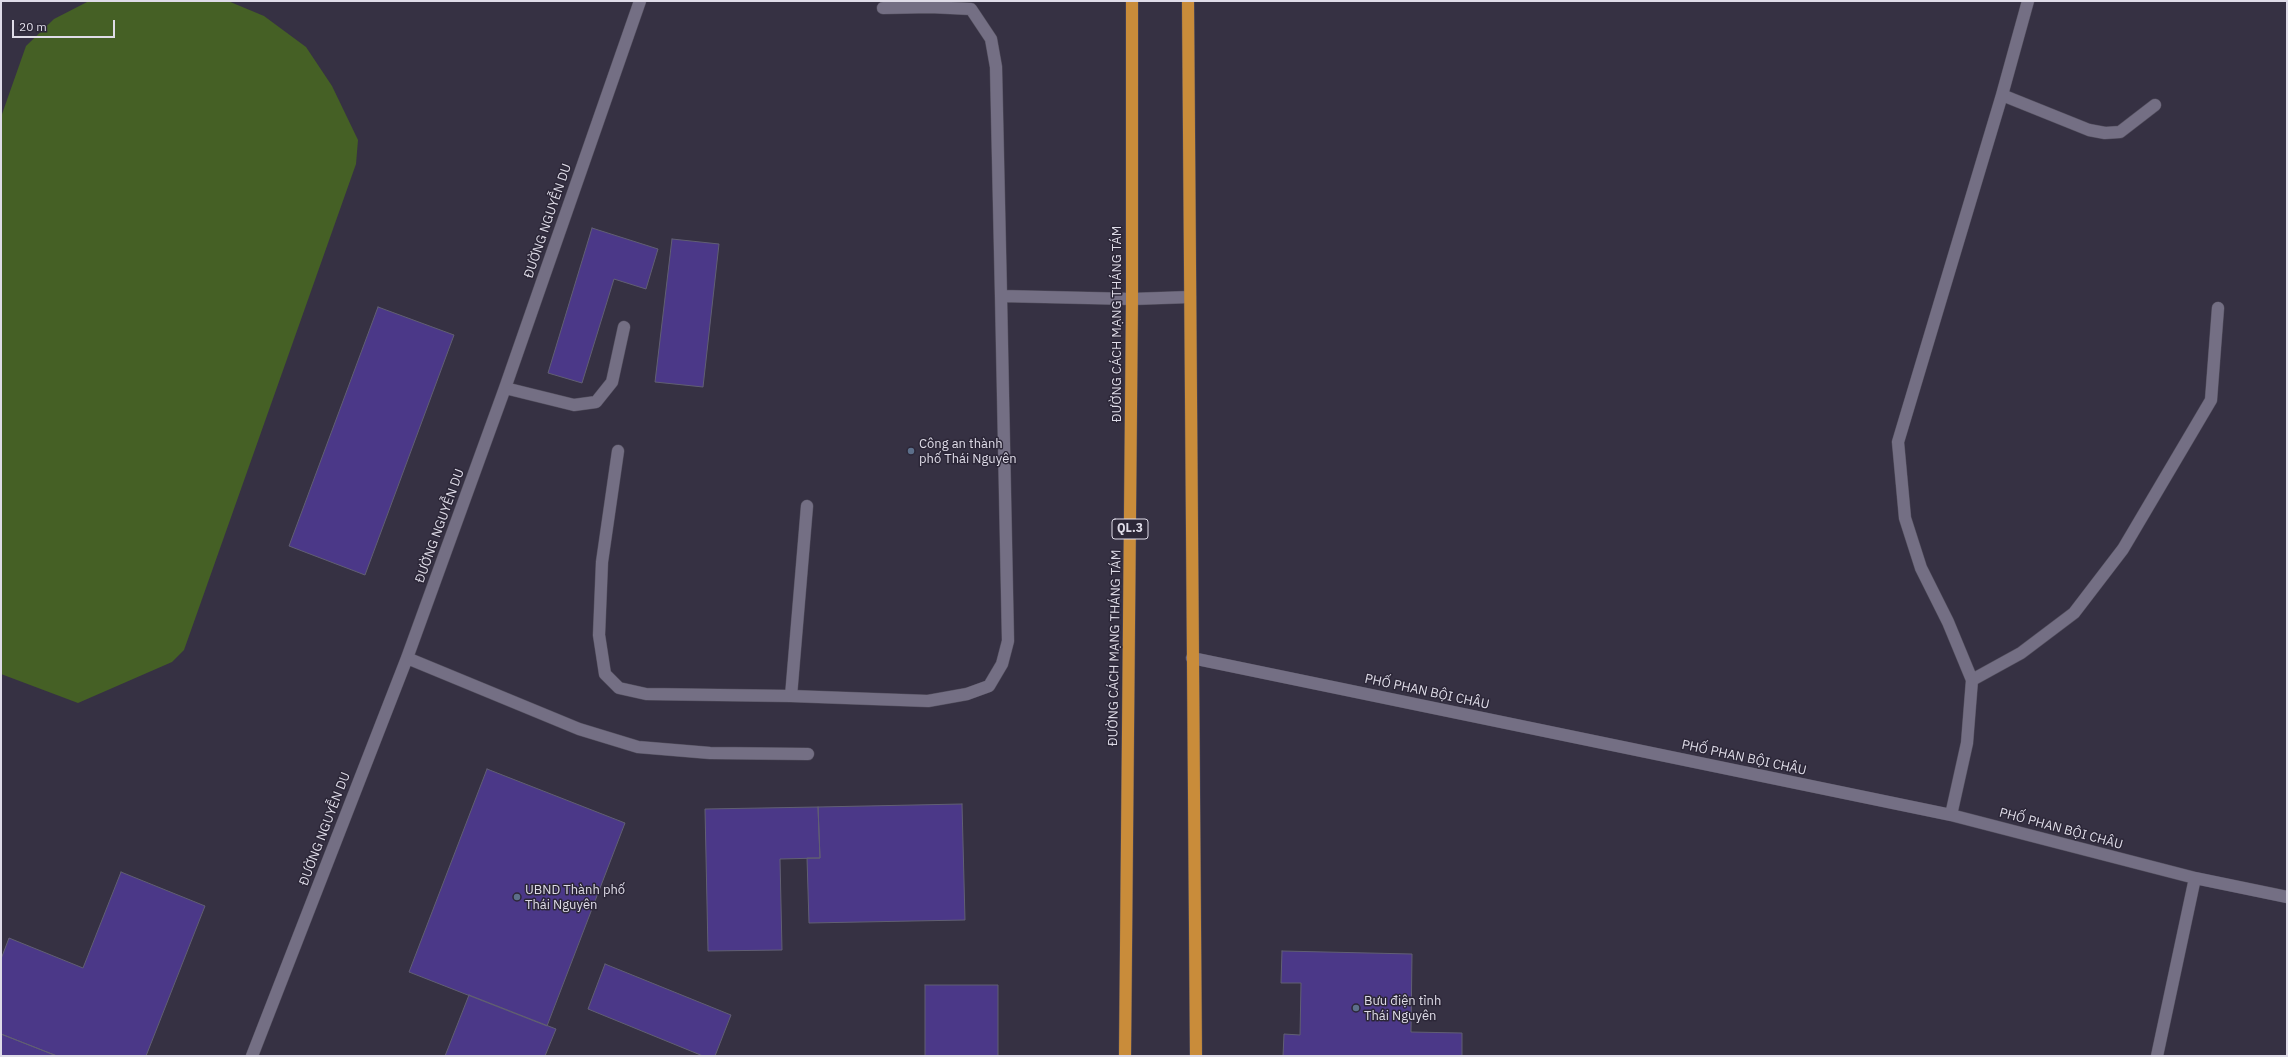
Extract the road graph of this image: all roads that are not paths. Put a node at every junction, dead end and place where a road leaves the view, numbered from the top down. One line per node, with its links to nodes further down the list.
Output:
1 (640, 1): 13 (street, ĐƯỜNG NGUYỄN DU)
2 (1132, 1): 10 (highway, ĐƯỜNG CÁCH MẠNG THÁNG TÁM / QL.3)
3 (1188, 1): 9 (highway)
4 (2028, 1): 6 (street)
5 (884, 8): 8 (street)
6 (2002, 95): 7 (street); 18 (street)
7 (2155, 105)
8 (1002, 296): 10 (street); 19 (street)
9 (1190, 297): 10 (street); 17 (highway)
10 (1132, 299): 25 (highway, ĐƯỜNG CÁCH MẠNG THÁNG TÁM / QL.3)
11 (2218, 308): 18 (street)
12 (624, 327): 13 (street)
13 (505, 388): 16 (street, ĐƯỜNG NGUYỄN DU)
14 (618, 451): 19 (street)
15 (807, 506): 19 (street)
16 (407, 658): 20 (street); 24 (street, ĐƯỜNG NGUYỄN DU)
17 (1192, 658): 21 (street, PHỐ PHAN BỘI CHÂU); 26 (highway)
18 (1972, 680): 21 (street)
19 (791, 696)
20 (808, 754)
21 (1950, 815): 22 (street, PHỐ PHAN BỘI CHÂU)
22 (2195, 878): 23 (street, PHỐ PHAN BỘI CHÂU); 27 (street)
23 (2287, 897)
24 (252, 1056)
25 (1125, 1056)
26 (1196, 1056)
27 (2157, 1056)

